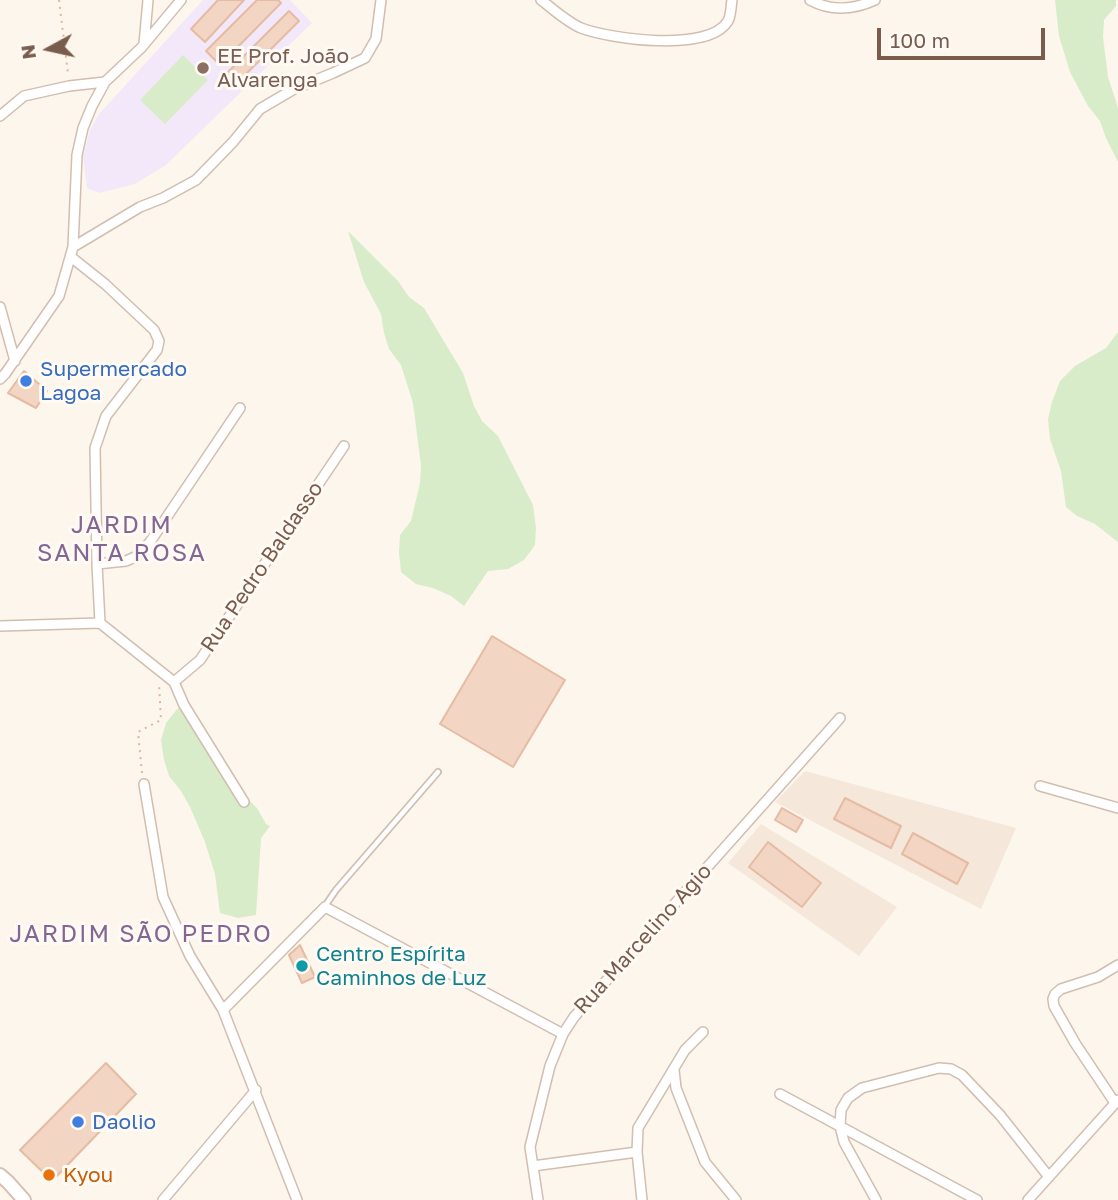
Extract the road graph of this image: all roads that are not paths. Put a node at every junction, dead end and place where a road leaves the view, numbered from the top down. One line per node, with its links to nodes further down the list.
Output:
1 (148, 0): 8 (street)
2 (181, 0): 8 (street)
3 (381, 0): 11 (street)
4 (541, 0): 5 (street)
5 (732, 0)
6 (810, 0): 7 (street)
7 (876, 0)
8 (144, 44): 9 (street)
9 (105, 82): 10 (street); 11 (street)
10 (0, 116)
11 (73, 247): 12 (street)
12 (71, 257): 14 (street); 18 (street)
13 (0, 307): 14 (street)
14 (15, 360): 15 (street)
15 (0, 379)
16 (240, 408): 18 (street)
17 (344, 446): 21 (street, Rua Pedro Baldasso)
18 (97, 565): 19 (street)
19 (100, 623): 20 (street); 21 (street)
20 (0, 626)
21 (174, 682): 26 (street)
22 (840, 718): 32 (street, Rua Marcelino Agio)
23 (438, 772): 28 (lane)
24 (144, 784): 30 (street)
25 (1040, 786): 27 (street)
26 (244, 802)
27 (1118, 808)
28 (325, 907): 30 (street); 32 (street)
29 (1118, 965): 36 (street)
30 (223, 1010): 34 (street)
31 (703, 1031): 33 (street)
32 (563, 1034): 39 (street, Rua Marcelino Agio)
33 (674, 1068): 38 (street); 47 (street)
34 (256, 1090): 42 (street); 44 (street)
35 (780, 1094): 37 (street)
36 (1116, 1101): 41 (street)
37 (840, 1126): 41 (street); 48 (street); 49 (street)
38 (637, 1152): 39 (street); 46 (street)
39 (533, 1167): 45 (street, Rua Marcelino Agio)
40 (0, 1175): 43 (main road)
41 (1049, 1177): 50 (street)
42 (295, 1199)
43 (24, 1200)
44 (163, 1200)
45 (538, 1200)
46 (642, 1200)
47 (736, 1200)
48 (876, 1200)
49 (977, 1200)
50 (1028, 1200)

